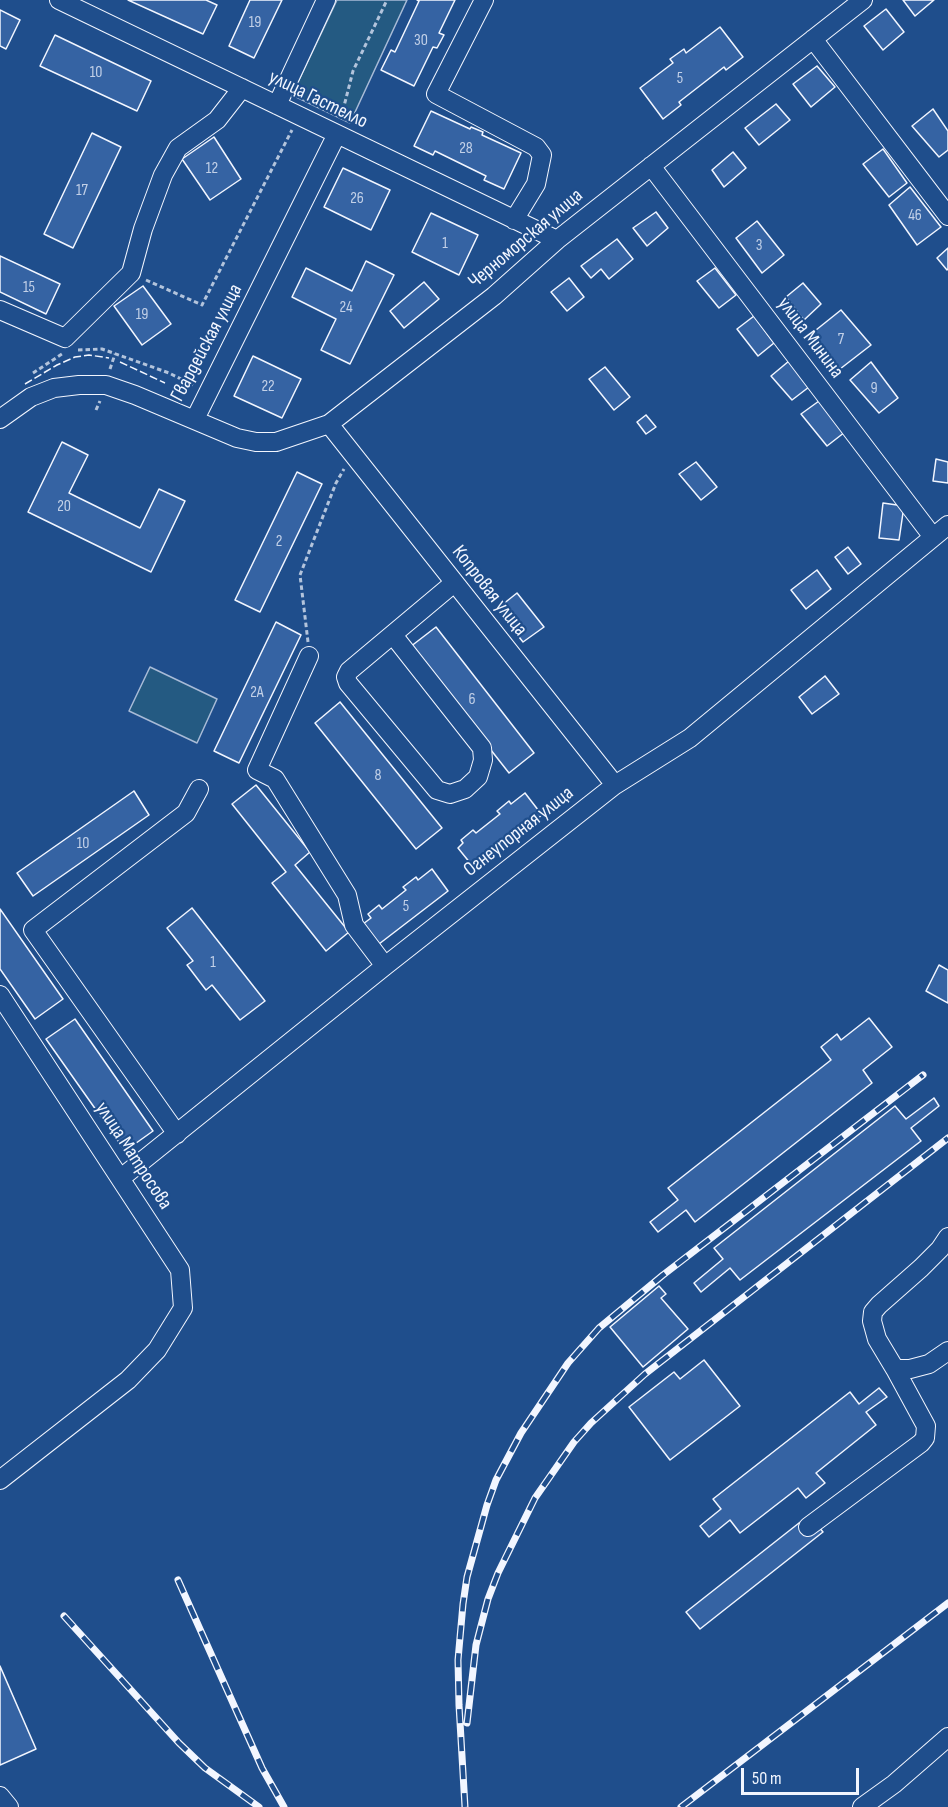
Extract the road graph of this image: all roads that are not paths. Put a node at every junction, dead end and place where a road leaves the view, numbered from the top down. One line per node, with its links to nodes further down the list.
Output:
1 (60, 0): 6 (street, улица Гастелло)
2 (326, 0): 7 (street)
3 (484, 0): 11 (street)
4 (863, 0): 5 (street, Черноморская улица)
5 (813, 39): 9 (street, Черноморская улица); 10 (street)
6 (242, 88): 7 (street, улица Гастелло); 13 (street)
7 (277, 105): 8 (street, улица Гастелло)
8 (337, 134): 11 (street, улица Гастелло); 15 (street, Гвардейская улица)
9 (651, 166): 12 (street, Черноморская улица); 18 (street, улица Минина)
10 (948, 216)
11 (514, 220): 12 (street, улица Гастелло)
12 (557, 240): 16 (street, Черноморская улица)
13 (0, 310)
14 (0, 419): 15 (street, Гвардейская улица)
15 (195, 419): 16 (street, Черноморская улица)
16 (328, 424): 19 (street, Копровая улица)
17 (948, 525): 18 (street, Огнеупорная улица)
18 (933, 537): 22 (street, Огнеупорная улица)
19 (454, 582): 20 (street); 22 (street, Копровая улица)
20 (393, 635): 20 (street)
21 (309, 656): 24 (street)
22 (615, 785): 24 (street, Огнеупорная улица)
23 (199, 789): 26 (street)
24 (385, 966): 26 (street, Огнеупорная улица)
25 (0, 994): 27 (street, улица Матросова)
26 (177, 1134): 27 (street, Огнеупорная улица)
27 (121, 1178): 31 (street, улица Матросова)
28 (948, 1237): 30 (street)
29 (948, 1351): 30 (street)
30 (895, 1369): 32 (street)
31 (0, 1480)
32 (808, 1527)
33 (948, 1737): 36 (street)
34 (0, 1796): 35 (street)
35 (9, 1807)
36 (862, 1807)

